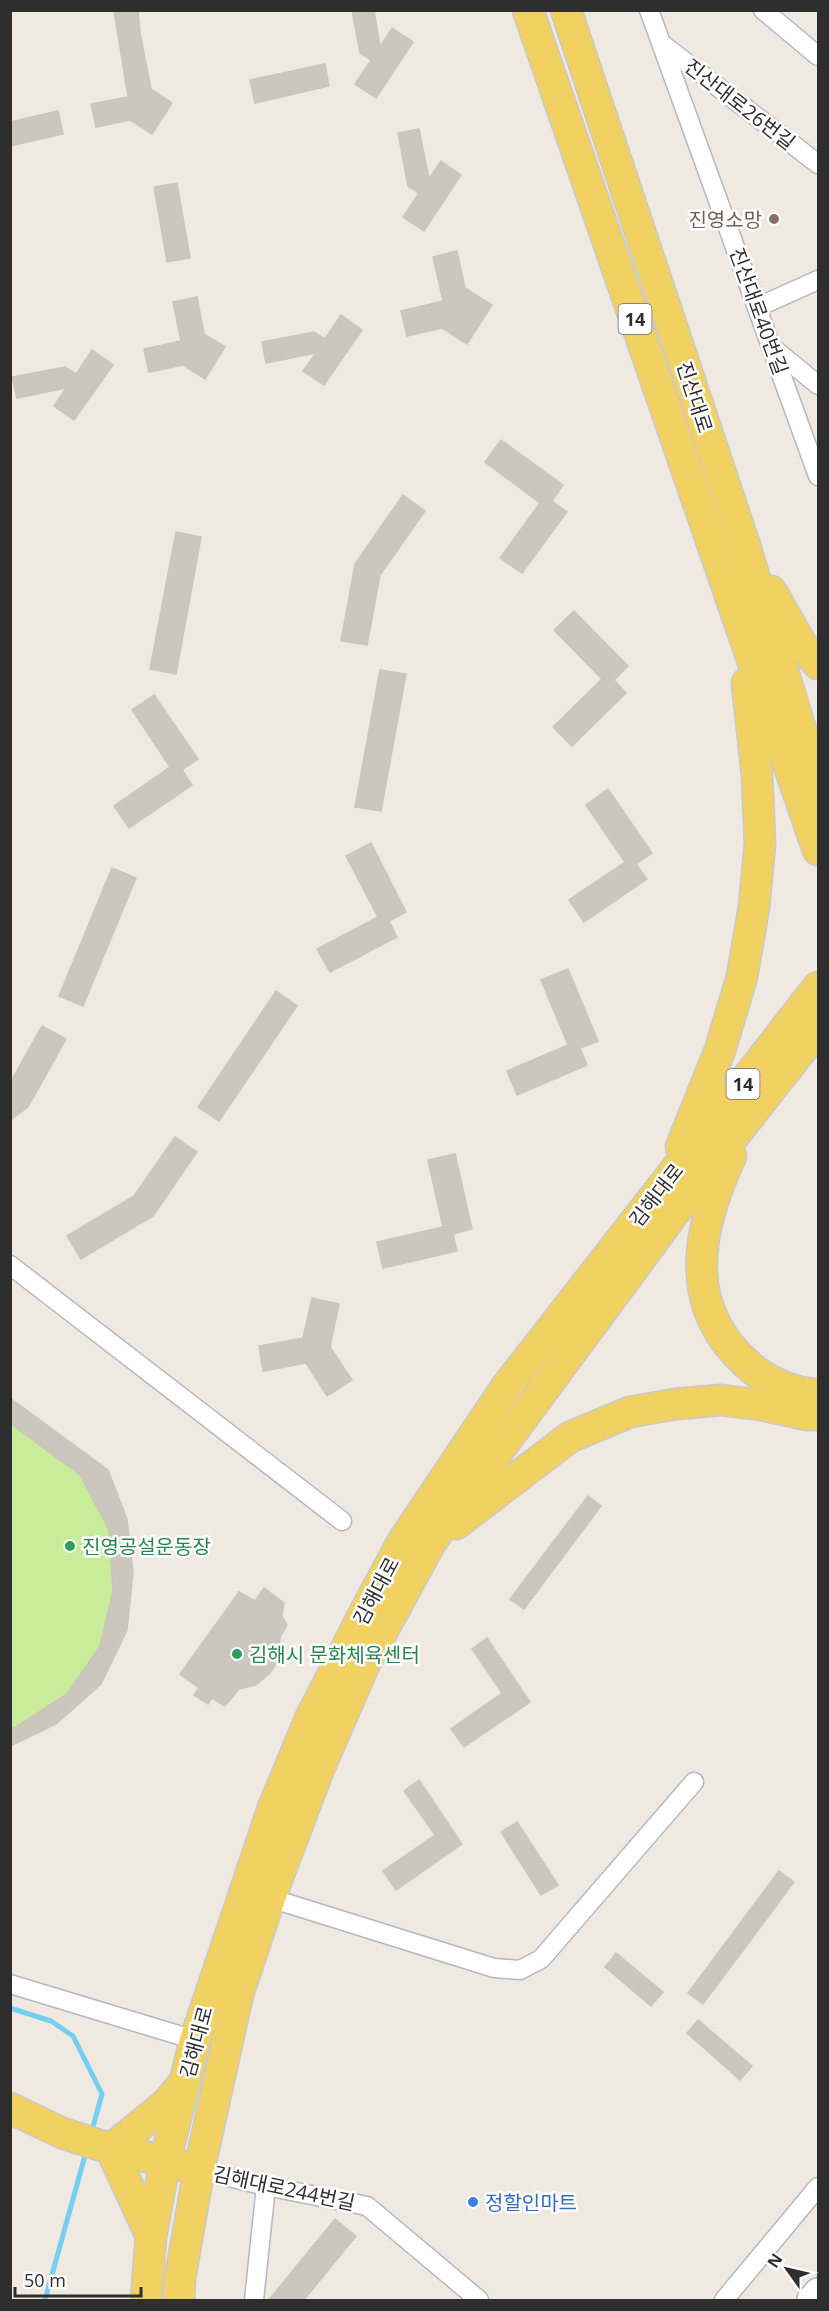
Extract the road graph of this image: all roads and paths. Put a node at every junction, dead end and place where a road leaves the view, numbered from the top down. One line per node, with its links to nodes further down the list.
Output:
1 (528, 10): 14 (main road, 진산대로 / 14)
2 (566, 10): 13 (main road, 진산대로 / 14)
3 (649, 10): 5 (street, 진산대로40번길)
4 (763, 10): 6 (street)
5 (662, 44): 7 (street, 진산대로26번길); 9 (street, 진산대로40번길)
6 (819, 56)
7 (819, 164)
8 (819, 280): 9 (street)
9 (758, 307): 10 (street, 진산대로40번길)
10 (772, 347): 11 (street); 12 (street, 진산대로40번길)
11 (819, 385)
12 (819, 476)
13 (745, 546): 15 (main road); 16 (main road, 진산대로 / 14)
14 (740, 629): 17 (main road); 21 (main road)
15 (819, 664)
16 (819, 786)
17 (814, 839)
18 (819, 987): 21 (main road, 김해대로 / 14)
19 (819, 1029): 20 (main road, 김해대로 / 14)
20 (748, 1120): 23 (main road); 26 (main road, 김해대로)
21 (667, 1182): 30 (main road, 김해대로)
22 (10, 1265): 25 (street)
23 (819, 1394)
24 (819, 1415): 26 (main road)
25 (342, 1521)
26 (431, 1542): 28 (main road, 김해대로)
27 (694, 1782): 28 (street)
28 (270, 1898): 35 (main road, 김해대로)
29 (10, 1984): 30 (street)
30 (195, 2040): 31 (main road, 김해대로)
31 (186, 2080): 33 (main road); 34 (main road, 김해대로)
32 (10, 2108): 33 (main road)
33 (105, 2147): 34 (main road); 38 (main road)
34 (165, 2162): 35 (main road); 38 (main road, 김해대로)
35 (199, 2170): 36 (street, 김해대로244번길); 41 (main road, 김해대로)
36 (266, 2186): 42 (street); 43 (street, 김해대로244번길)
37 (819, 2187): 44 (street)
38 (151, 2236): 40 (main road, 김해대로)
39 (819, 2292): 45 (main road)
40 (146, 2301)
41 (179, 2301)
42 (254, 2301)
43 (479, 2301)
44 (724, 2301)
45 (811, 2301)

